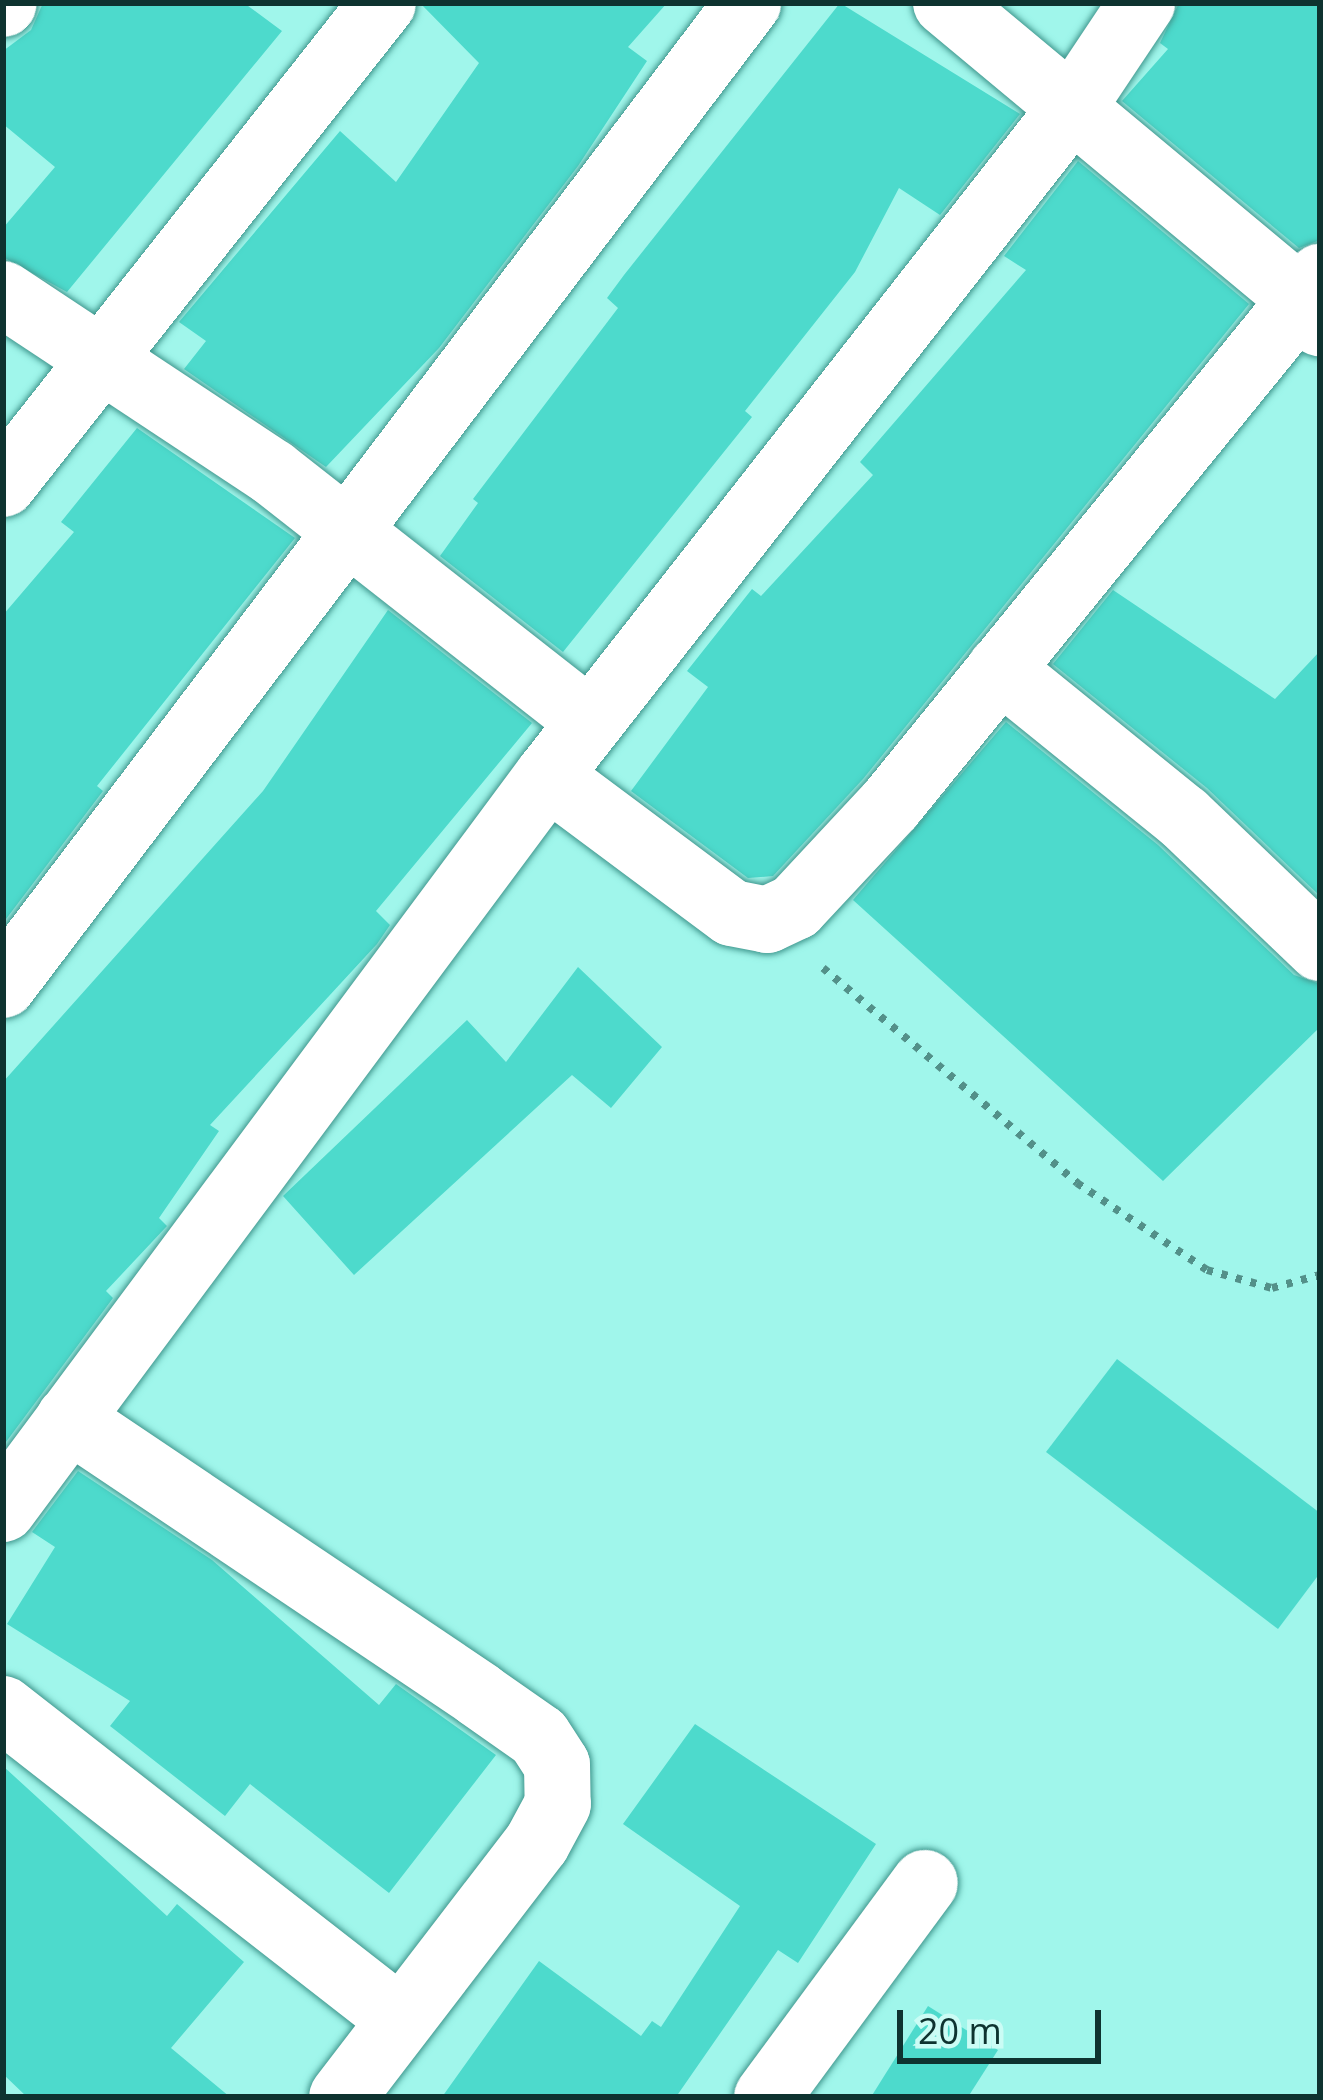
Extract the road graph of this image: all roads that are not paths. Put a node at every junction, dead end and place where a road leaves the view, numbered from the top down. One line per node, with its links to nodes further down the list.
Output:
1 (383, 3): 8 (street)
2 (748, 3): 10 (street)
3 (946, 3): 5 (street)
4 (1142, 3): 5 (street)
5 (1074, 105): 7 (street); 12 (street)
6 (3, 293): 8 (street)
7 (1314, 300): 11 (street)
8 (100, 359): 9 (street); 10 (street)
9 (3, 484)
10 (347, 534): 12 (street); 15 (street)
11 (1000, 669): 13 (street); 14 (street)
12 (590, 721): 13 (street)
13 (548, 776): 16 (street)
14 (1320, 948)
15 (3, 985)
16 (69, 1419): 17 (street); 20 (street)
17 (3, 1510)
18 (3, 1708): 20 (street)
19 (925, 1883): 22 (street)
20 (399, 2018): 21 (street)
21 (342, 2097)
22 (767, 2097)

